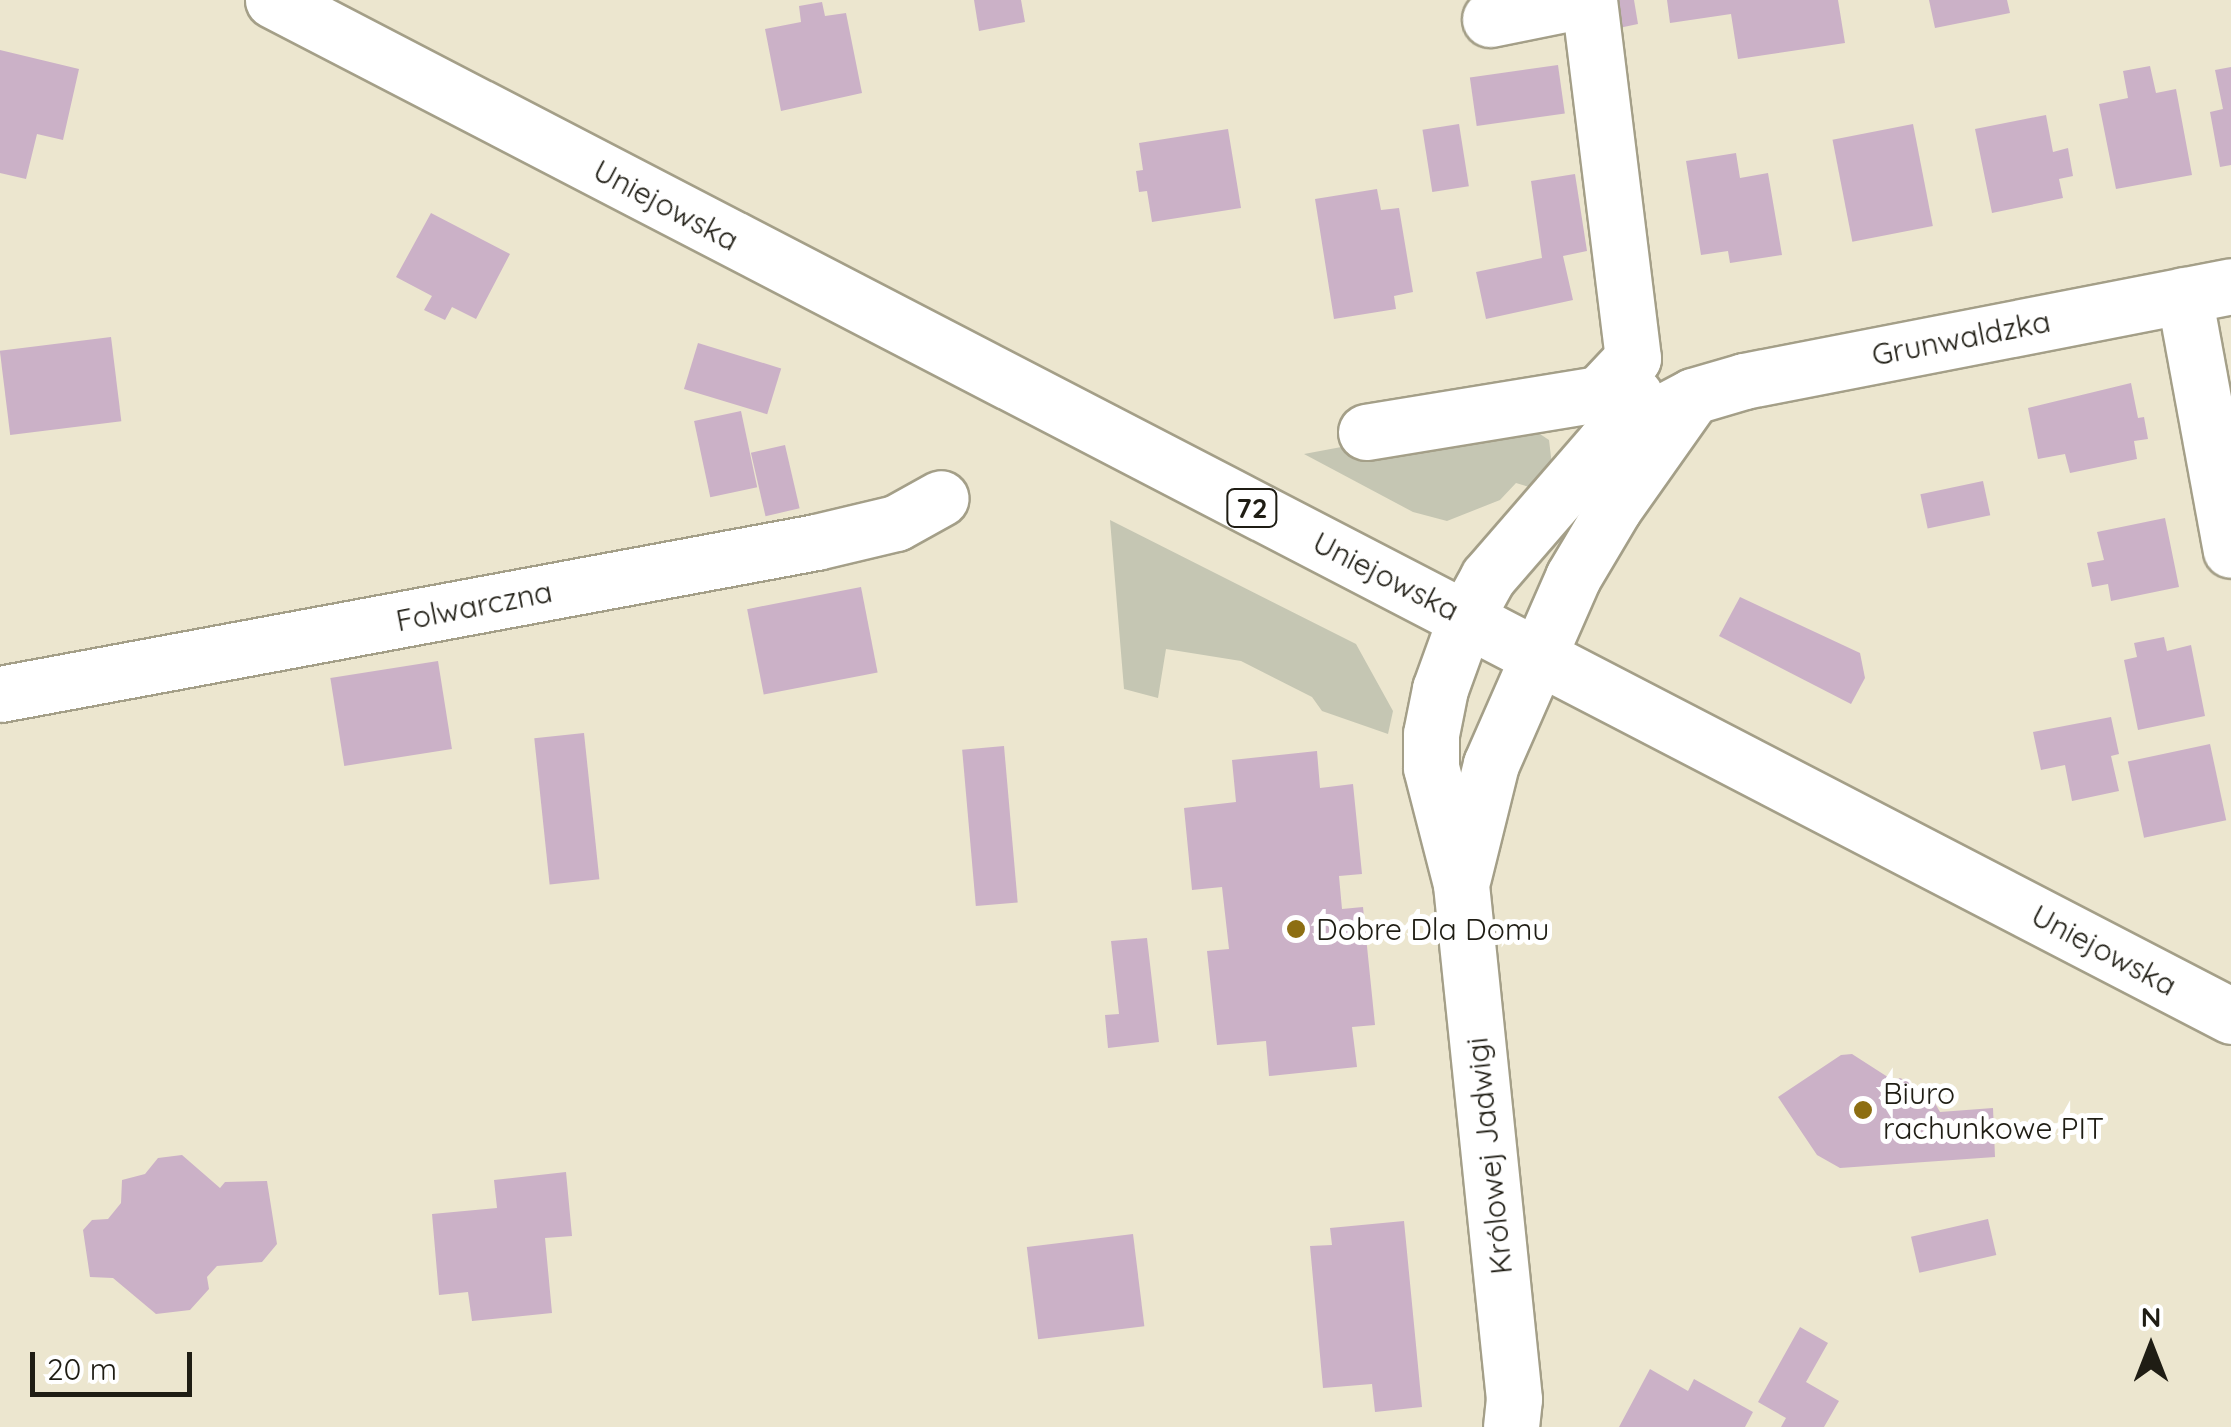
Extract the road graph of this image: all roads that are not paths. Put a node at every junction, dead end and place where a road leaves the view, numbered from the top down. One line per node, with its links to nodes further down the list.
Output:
1 (274, 0): 10 (street, Uniejowska / 72)
2 (1586, 0): 3 (street); 5 (street)
3 (1490, 19)
4 (2207, 290): 6 (street, Grunwaldzka); 9 (street)
5 (1599, 394): 6 (street, Grunwaldzka); 7 (street, Grunwaldzka)
6 (1693, 396): 10 (street, Grunwaldzka); 11 (street, Królowej Jadwigi)
7 (1366, 432)
8 (940, 498): 12 (street, Folwarczna)
9 (2231, 550)
10 (1466, 617): 11 (street, Uniejowska / 72); 13 (street, Królowej Jadwigi)
11 (1539, 655): 13 (street, Królowej Jadwigi); 14 (street, Uniejowska / 72)
12 (0, 694)
13 (1461, 884): 15 (street, Królowej Jadwigi)
14 (2231, 1016)
15 (1511, 1427)

